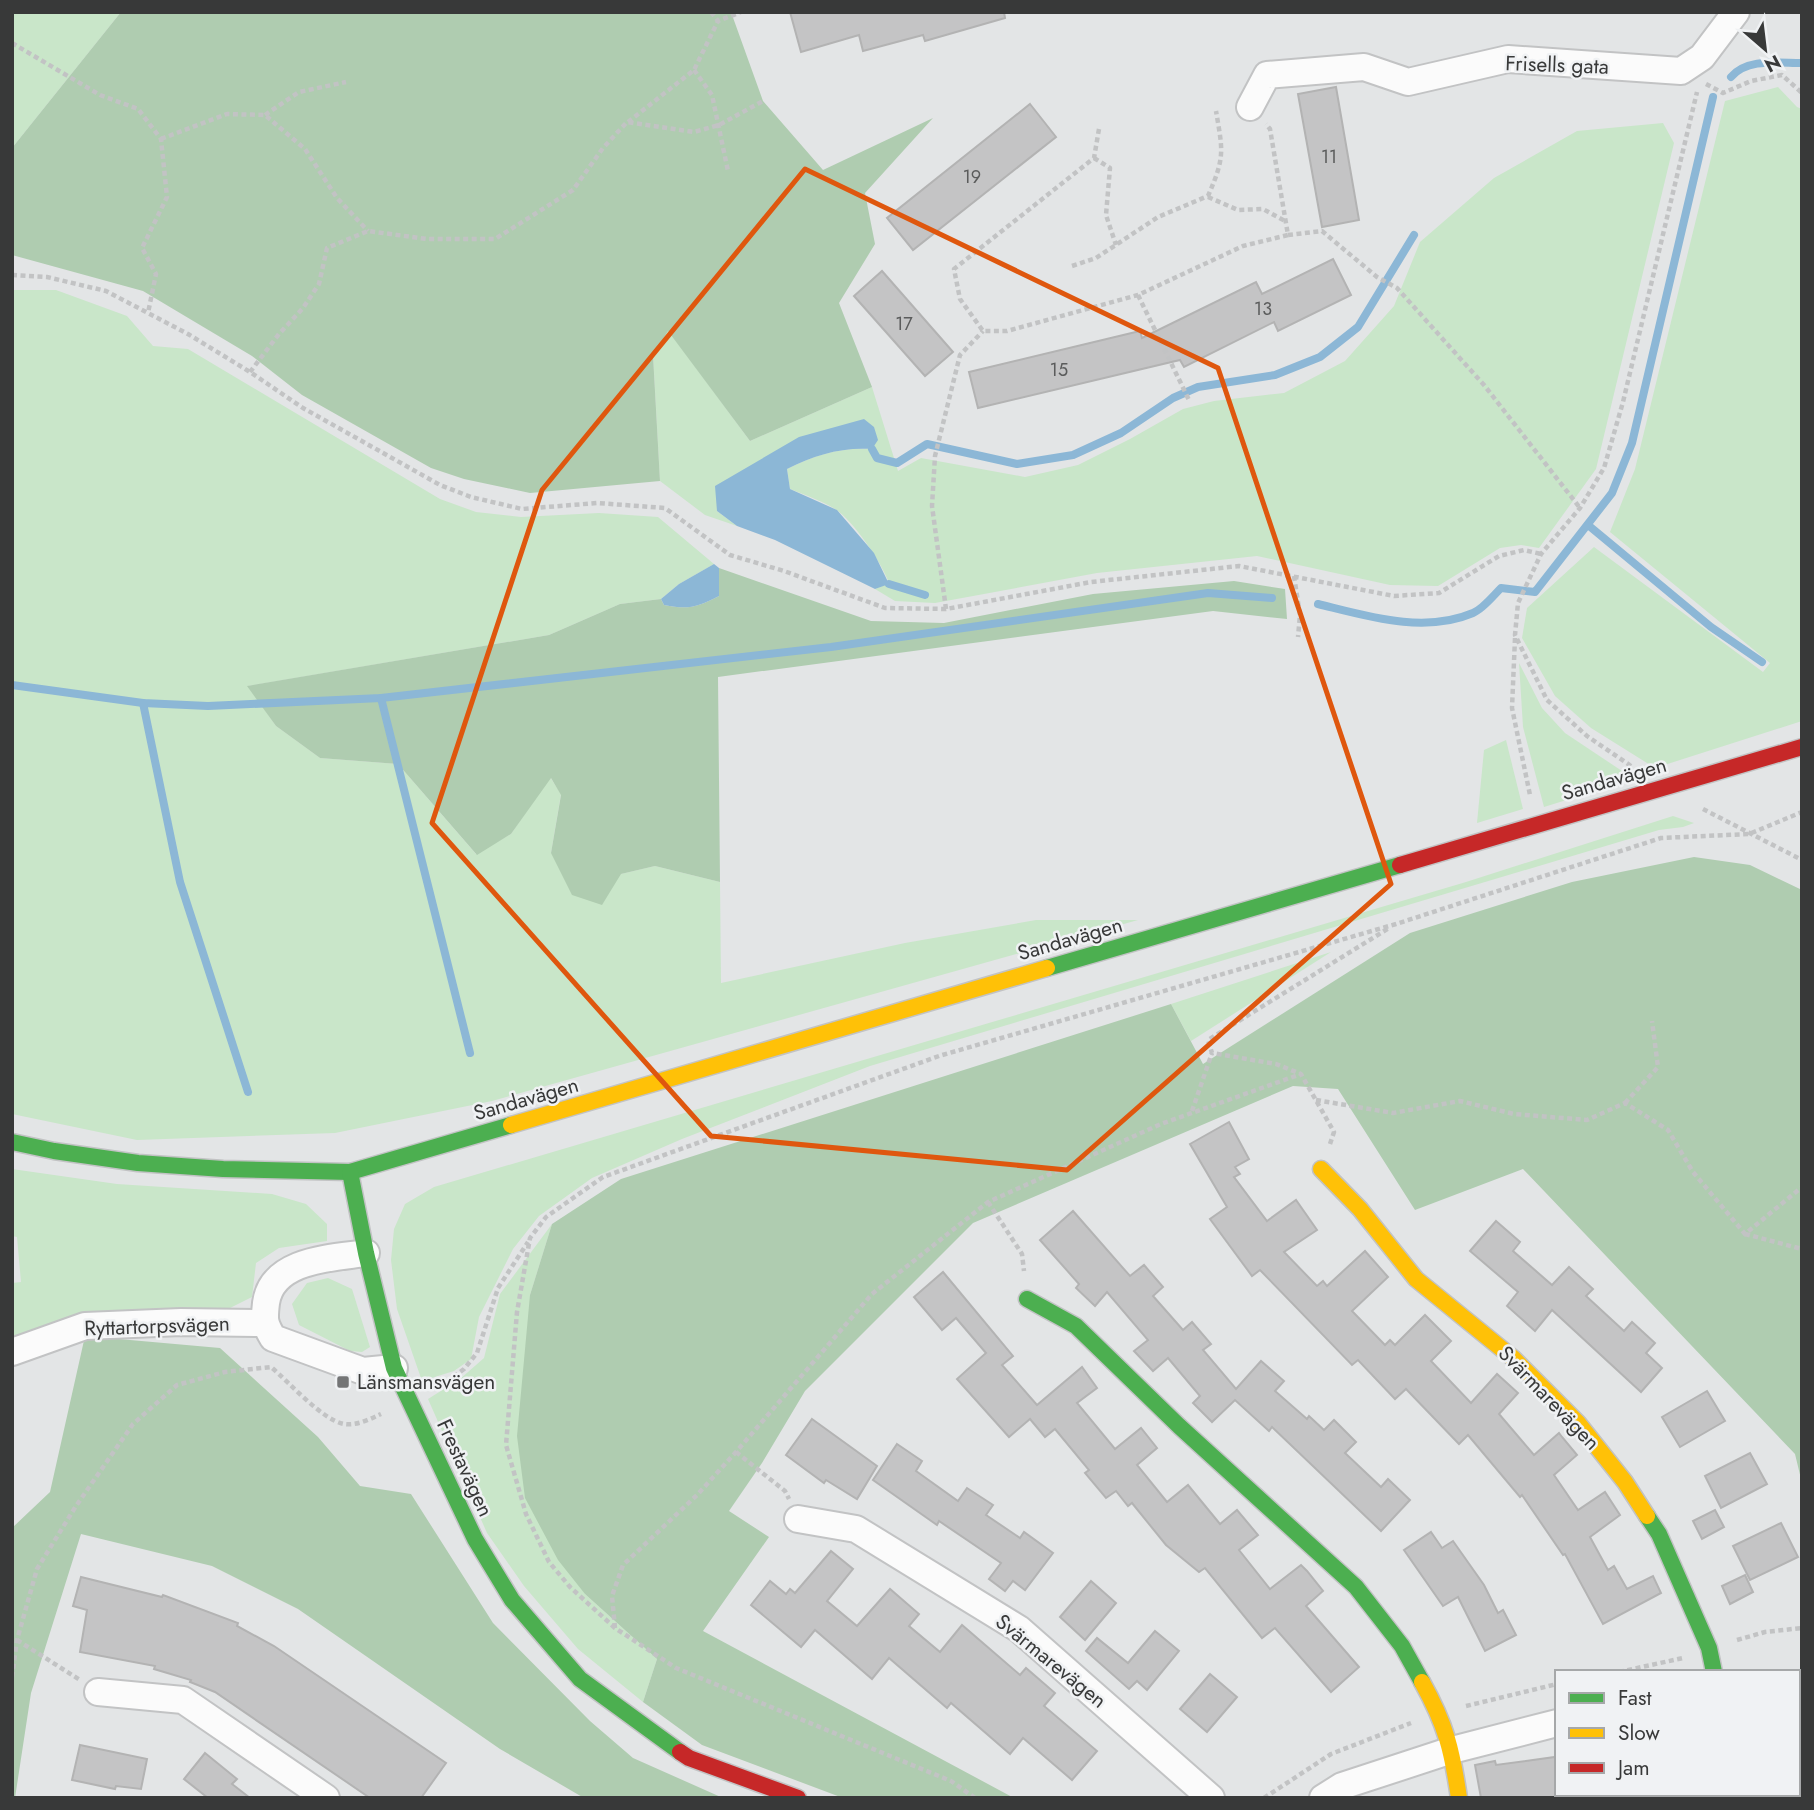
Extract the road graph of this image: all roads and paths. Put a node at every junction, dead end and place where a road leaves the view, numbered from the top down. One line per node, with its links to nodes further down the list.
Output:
1 (711, 12): 4 (path)
2 (741, 12): 4 (path)
3 (1736, 12): 12 (street, Frisells gata)
4 (718, 21): 6 (path)
5 (12, 43): 18 (path)
6 (694, 70): 15 (path); 16 (path)
7 (1712, 73): 9 (path)
8 (346, 82): 14 (path)
9 (1703, 83): 10 (path); 33 (path)
10 (1802, 93)
11 (763, 101): 16 (path)
12 (1250, 107): 22 (path)
13 (1216, 111): 21 (path)
14 (265, 115): 18 (path); 23 (path)
15 (627, 122): 16 (path); 23 (path)
16 (719, 125): 20 (path)
17 (1099, 129): 19 (path)
18 (161, 139): 29 (path)
19 (1094, 158): 25 (path); 30 (path)
20 (729, 171)
21 (1208, 196): 22 (path); 25 (path)
22 (1285, 221): 24 (path)
23 (368, 231): 31 (path)
24 (1288, 235): 28 (path); 33 (path)
25 (1116, 245): 26 (path)
26 (1072, 265)
27 (12, 275): 29 (path)
28 (1138, 295): 30 (path); 32 (path)
29 (148, 313): 31 (path)
30 (983, 331): 36 (path)
31 (250, 372): 36 (path)
32 (1189, 400)
33 (1580, 509): 34 (path)
34 (1541, 554): 35 (path); 37 (path)
35 (1294, 576): 36 (path); 38 (path)
36 (946, 609)
37 (1516, 635): 40 (path); 43 (path)
38 (1298, 637)
39 (1802, 747): 43 (street, Sandavägen)
40 (1642, 773)
41 (1700, 807): 44 (path)
42 (1802, 812): 44 (path)
43 (1537, 823): 55 (street, Sandavägen)
44 (1749, 834): 45 (path); 46 (path)
45 (1802, 860)
46 (1396, 924): 48 (path); 59 (path)
47 (1653, 1021): 51 (path)
48 (1212, 1052): 49 (path); 52 (path)
49 (1301, 1074): 50 (path); 52 (path)
50 (1316, 1100): 51 (path); 54 (path)
51 (1625, 1103): 58 (path)
52 (1192, 1111): 57 (path)
53 (12, 1142): 55 (street)
54 (1321, 1169): 72 (street, Svärmarevägen)
55 (350, 1172): 61 (street, Frestavägen)
56 (1802, 1187): 58 (path)
57 (988, 1202): 62 (path); 68 (path)
58 (1745, 1234): 60 (path)
59 (530, 1238): 66 (path); 70 (path)
60 (1802, 1249)
61 (366, 1254): 63 (street); 65 (street, Frestavägen)
62 (1027, 1299): 76 (street)
63 (264, 1323): 64 (street, Ryttartorpsvägen); 65 (street)
64 (12, 1352)
65 (394, 1368): 80 (street, Frestavägen)
66 (440, 1387)
67 (381, 1415): 71 (path)
68 (736, 1452): 69 (path); 70 (path)
69 (798, 1519): 82 (street, Svärmarevägen)
70 (615, 1628): 81 (path)
71 (17, 1640): 73 (path); 75 (path)
72 (1714, 1670)
73 (12, 1677)
74 (1555, 1684): 76 (path)
75 (98, 1692): 79 (street)
76 (1438, 1713): 78 (street); 83 (path)
77 (1555, 1724): 78 (street)
78 (1452, 1750): 84 (street); 85 (street)
79 (326, 1798)
80 (797, 1798)
81 (975, 1798)
82 (1211, 1798)
83 (1265, 1798)
84 (1323, 1798)
85 (1459, 1798)

